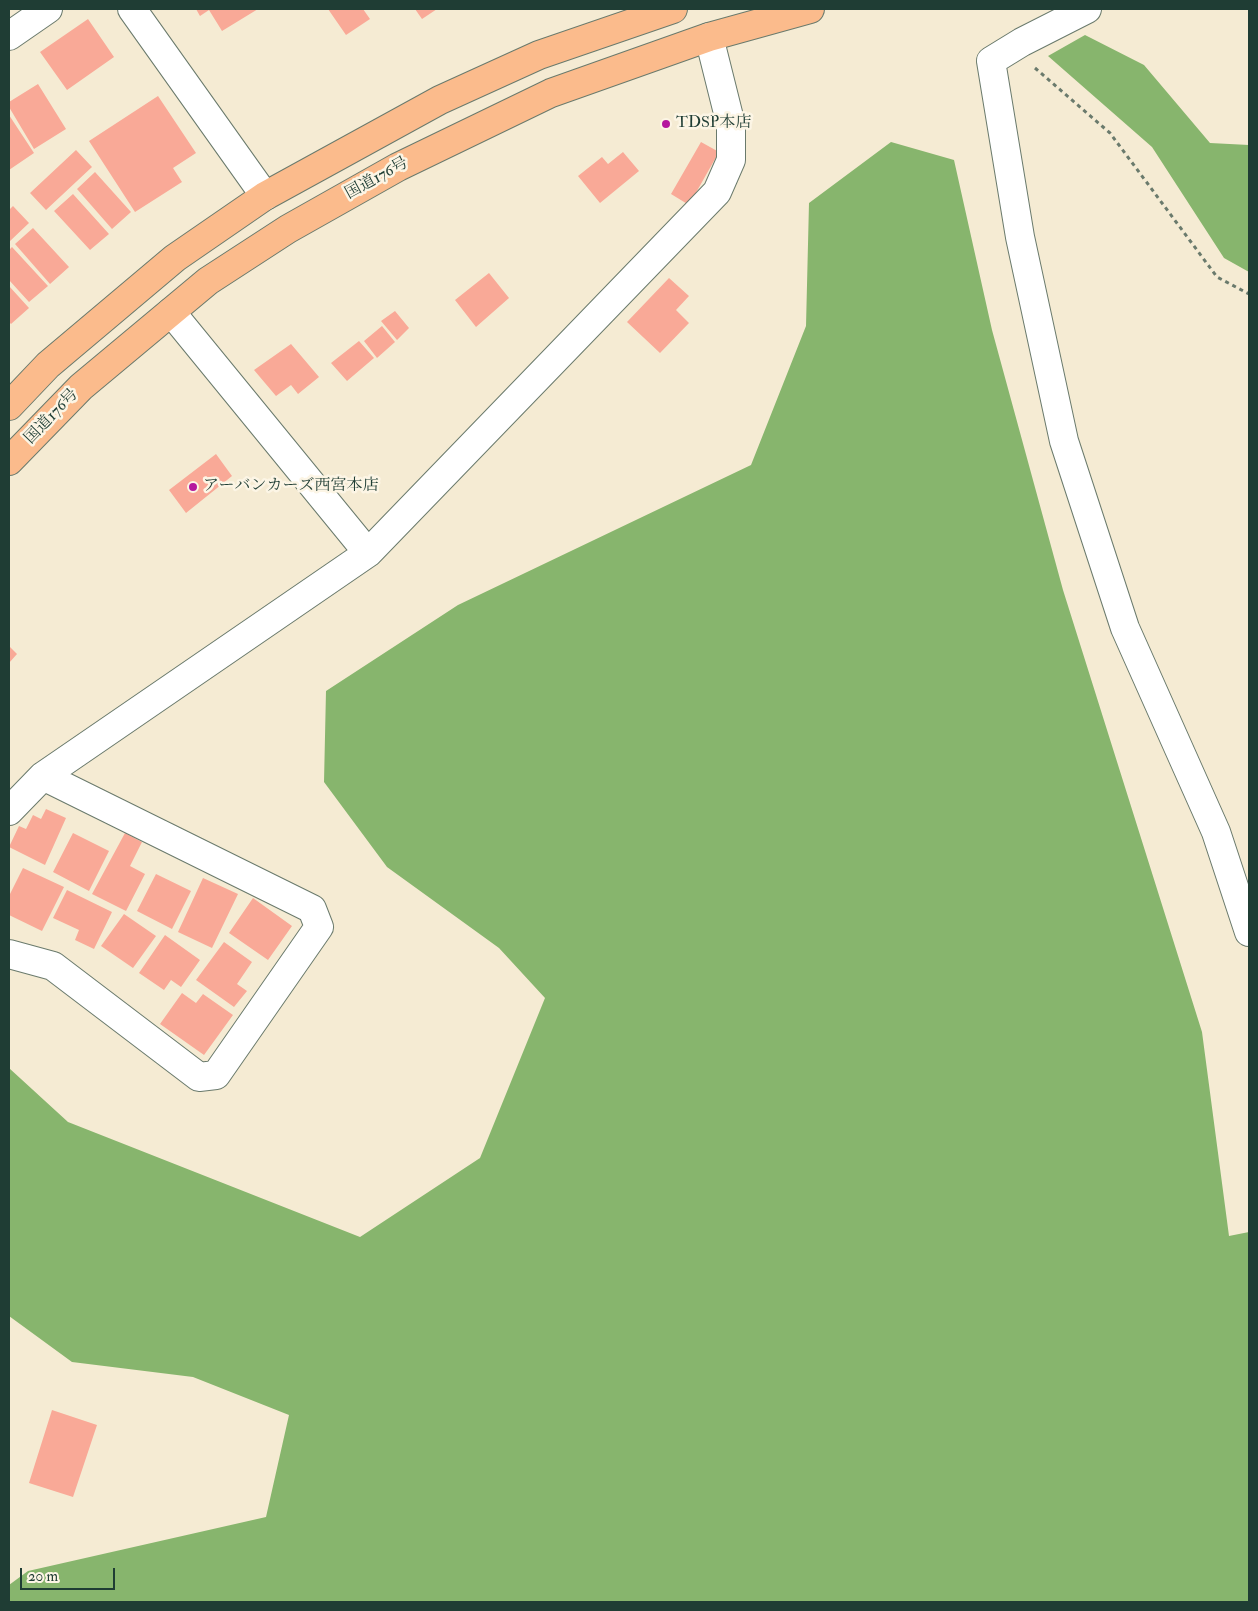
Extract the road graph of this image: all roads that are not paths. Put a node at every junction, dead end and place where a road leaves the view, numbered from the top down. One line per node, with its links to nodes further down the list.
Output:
1 (48, 9): 6 (street)
2 (132, 9): 8 (street)
3 (672, 9): 8 (highway)
4 (810, 9): 7 (highway, 国道176号)
5 (1087, 9): 15 (street)
6 (9, 36)
7 (709, 37): 9 (highway, 国道176号); 12 (street)
8 (265, 196): 10 (highway)
9 (171, 312): 11 (highway, 国道176号); 12 (street)
10 (9, 406)
11 (9, 461)
12 (368, 553): 13 (street)
13 (43, 776): 14 (street); 16 (street)
14 (9, 811)
15 (1249, 932)
16 (9, 954)

